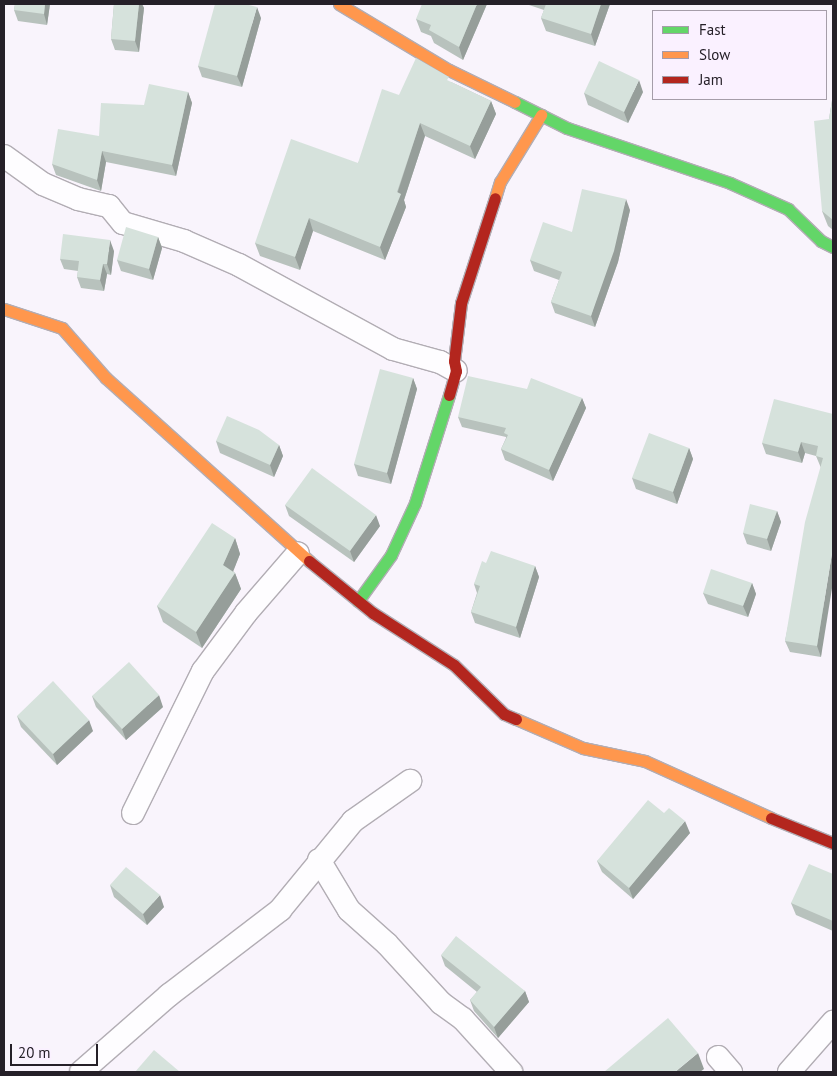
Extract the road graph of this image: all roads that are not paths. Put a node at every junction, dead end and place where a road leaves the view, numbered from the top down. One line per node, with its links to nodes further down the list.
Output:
1 (339, 4): 2 (street)
2 (541, 115): 4 (street); 6 (street)
3 (4, 156): 6 (street)
4 (833, 247)
5 (4, 309): 7 (street)
6 (456, 371): 8 (street)
7 (298, 553): 8 (street); 10 (street)
8 (358, 601): 11 (street)
9 (410, 781): 12 (street)
10 (133, 813)
11 (833, 843)
12 (319, 860): 14 (street); 15 (street)
13 (833, 1022): 16 (street)
14 (81, 1072)
15 (511, 1072)
16 (789, 1072)

